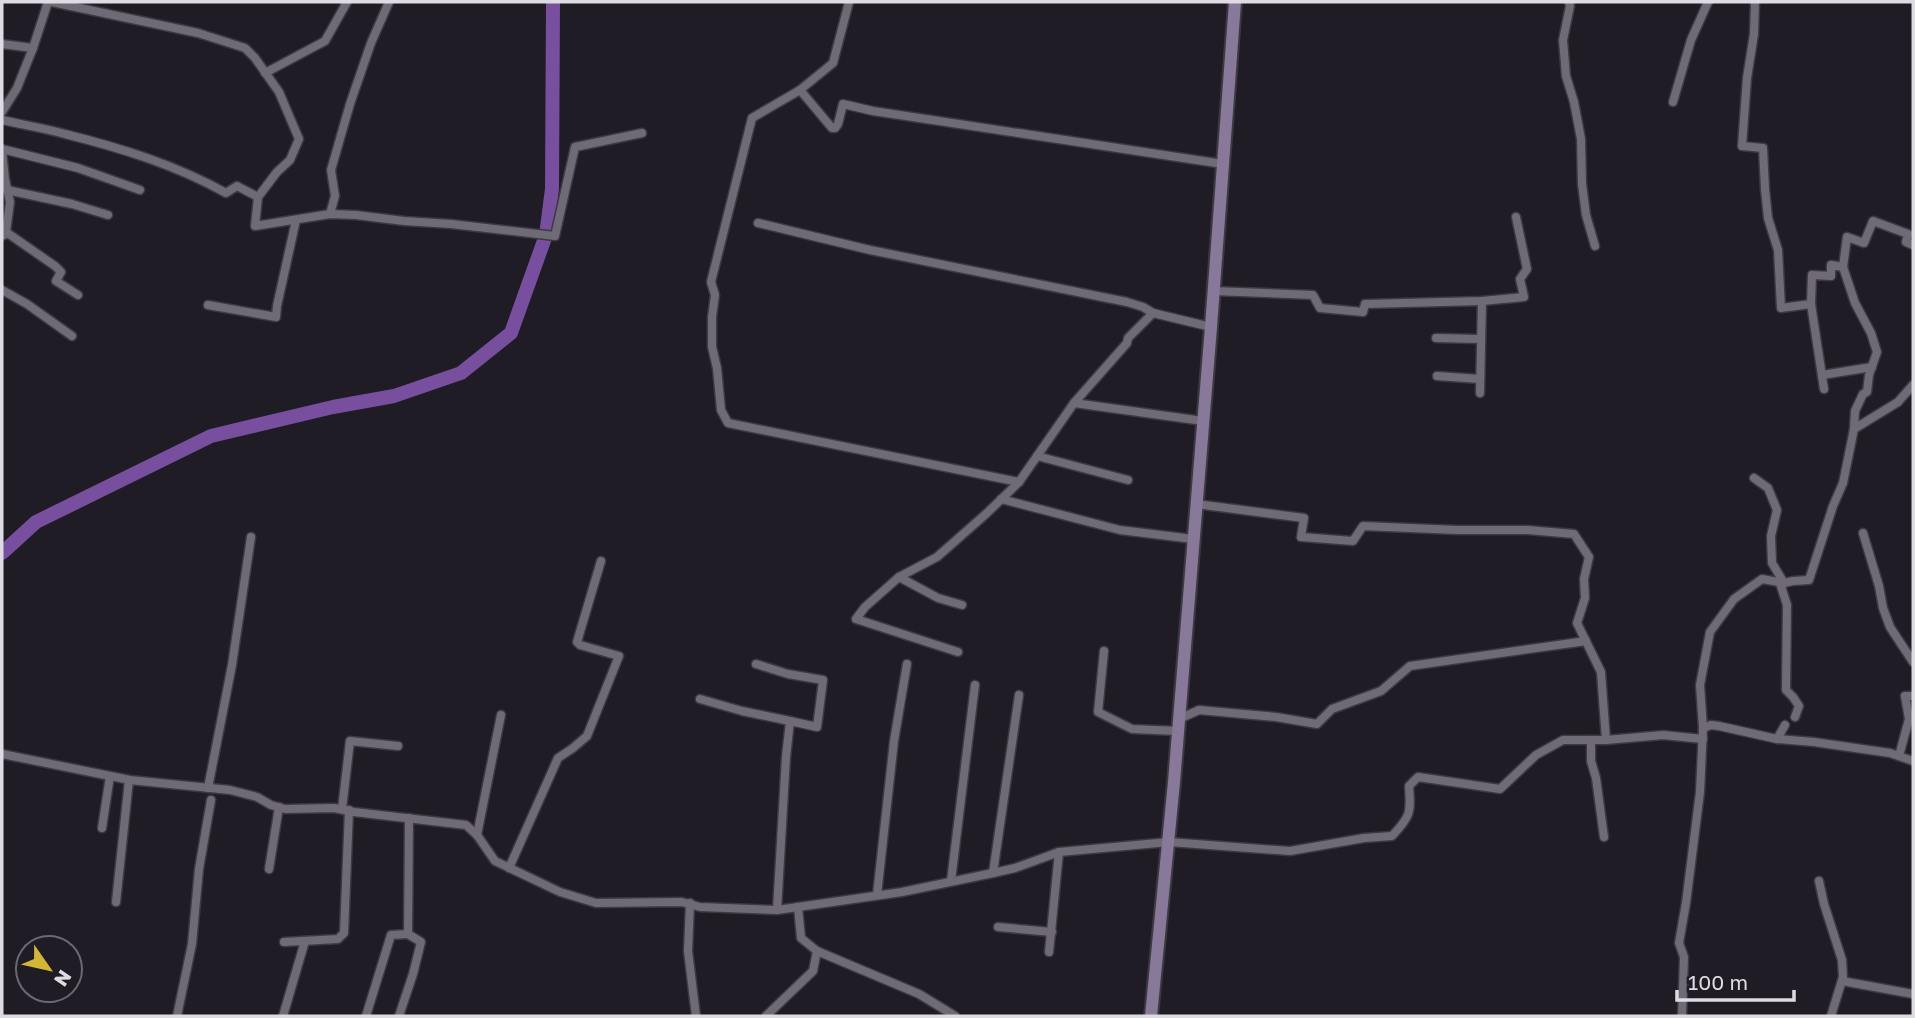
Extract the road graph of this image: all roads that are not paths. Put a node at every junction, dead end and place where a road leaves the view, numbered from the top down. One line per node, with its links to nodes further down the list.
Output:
1 (50, 2): 10 (street); 11 (street)
2 (347, 2): 11 (street)
3 (389, 2): 23 (street)
4 (849, 2): 12 (street)
5 (1235, 2): 18 (main road)
6 (1569, 2): 30 (street)
7 (1708, 2): 13 (street)
8 (1755, 2): 36 (street)
9 (2, 44): 10 (street)
10 (33, 48): 14 (street)
11 (265, 73): 22 (street)
12 (800, 90): 18 (street); 56 (street)
13 (1673, 102)
14 (2, 112)
15 (2, 120): 22 (street)
16 (642, 133): 23 (street)
17 (2, 150): 19 (street); 21 (street)
18 (1223, 164): 33 (main road)
19 (3, 179): 20 (street)
20 (7, 190): 24 (street); 28 (street)
21 (140, 190)
22 (258, 197): 26 (street)
23 (330, 214): 26 (street)
24 (108, 215)
25 (1516, 217): 35 (street)
26 (296, 220): 37 (street)
27 (758, 223): 38 (street)
28 (3, 233): 34 (street)
29 (1913, 245): 31 (street)
30 (1595, 246)
31 (1843, 267): 36 (street); 43 (street)
32 (2, 290): 40 (street)
33 (1213, 291): 35 (street); 39 (main road)
34 (78, 295)
35 (1482, 301): 42 (street)
36 (1811, 303): 44 (street)
37 (208, 305)
38 (1153, 313): 39 (street); 50 (street)
39 (1211, 327): 51 (main road)
40 (72, 336)
41 (1436, 338): 42 (street)
42 (1480, 339): 46 (street)
43 (1872, 367): 44 (street); 52 (street)
44 (1822, 375): 48 (street)
45 (1437, 376): 46 (street)
46 (1480, 379): 49 (street)
47 (1913, 385): 52 (street)
48 (1824, 389)
49 (1480, 393)
50 (1074, 403): 51 (street); 53 (street)
51 (1203, 421): 58 (main road)
52 (1854, 429): 64 (street)
53 (1037, 456): 55 (street); 56 (street)
54 (1754, 478): 64 (street)
55 (1128, 480)
56 (1019, 482): 57 (street)
57 (1001, 499): 61 (street); 63 (street)
58 (1196, 503): 61 (main road); 66 (street)
59 (1863, 533): 69 (street)
60 (251, 537): 92 (street)
61 (1193, 540): 79 (main road)
62 (601, 561): 102 (street)
63 (899, 578): 65 (street); 68 (street)
64 (1782, 583): 77 (street); 81 (street)
65 (962, 605)
66 (1586, 641): 79 (street); 84 (street)
67 (1104, 651): 79 (street)
68 (958, 652)
69 (1913, 662)
70 (756, 664): 78 (street)
71 (907, 664): 107 (street)
72 (975, 685): 106 (street)
73 (1019, 695): 104 (street)
74 (1913, 696): 88 (street)
75 (701, 699): 78 (street)
76 (501, 715): 98 (street)
77 (1795, 717)
78 (790, 721): 111 (street)
79 (1179, 725): 100 (main road)
80 (1785, 725): 85 (street)
81 (1703, 728): 82 (street); 85 (street)
82 (1703, 739): 84 (street); 129 (street)
83 (1591, 740): 84 (street); 99 (street); 100 (street)
84 (1606, 740)
85 (1777, 740): 88 (street)
86 (398, 747): 95 (street)
87 (2, 754): 90 (street)
88 (1899, 756): 89 (street)
89 (1913, 761)
90 (110, 776): 91 (street); 97 (street)
91 (129, 780): 92 (street); 108 (street)
92 (208, 788): 94 (street)
93 (211, 800): 121 (street)
94 (279, 807): 95 (street); 103 (street)
95 (346, 810): 96 (street); 115 (street)
96 (410, 818): 98 (street); 114 (street)
97 (102, 828)
98 (477, 835): 102 (street)
99 (1604, 837)
100 (1169, 842): 101 (street); 128 (main road)
101 (1059, 852): 104 (street); 113 (street)
102 (509, 868): 109 (street)
103 (269, 869)
104 (993, 873): 106 (street)
105 (1819, 880): 119 (street)
106 (951, 881): 107 (street)
107 (877, 895): 110 (street)
108 (116, 902)
109 (690, 903): 111 (street); 125 (street)
110 (798, 907): 111 (street); 117 (street)
111 (777, 910)
112 (998, 927): 113 (street)
113 (1052, 932): 118 (street)
114 (408, 934): 123 (street); 124 (street)
115 (305, 941): 116 (street); 122 (street)
116 (284, 942)
117 (817, 951): 126 (street); 127 (street)
118 (1049, 952)
119 (1842, 981): 120 (street); 130 (street)
120 (1913, 994)
121 (177, 1016)
122 (284, 1016)
123 (366, 1016)
124 (399, 1016)
125 (696, 1016)
126 (766, 1016)
127 (955, 1016)
128 (1150, 1016)
129 (1682, 1016)
130 (1831, 1016)

